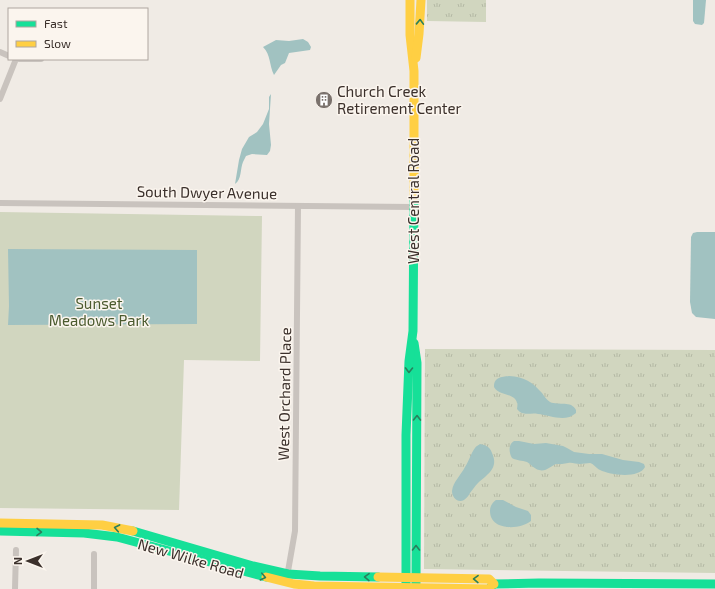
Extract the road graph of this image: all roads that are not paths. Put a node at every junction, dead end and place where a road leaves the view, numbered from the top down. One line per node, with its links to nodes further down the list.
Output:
1 (410, 0): 4 (main road, West Central Road)
2 (421, 0): 4 (main road, West Central Road, one-way to 2)
3 (17, 60): 5 (street)
4 (414, 71): 8 (main road, West Central Road)
5 (0, 99)
6 (0, 203): 7 (street, South Dwyer Avenue)
7 (298, 206): 8 (street, South Dwyer Avenue); 14 (street, West Orchard Place)
8 (413, 207): 9 (main road, West Central Road)
9 (413, 331): 15 (main road, West Central Road, one-way to 15); 17 (main road, West Central Road, one-way to 9)
10 (0, 523): 14 (main road, New Wilke Road, one-way to 10)
11 (0, 531): 14 (main road, New Wilke Road, one-way to 14)
12 (16, 550): 19 (street)
13 (94, 554): 20 (street)
14 (287, 578): 15 (main road, New Wilke Road, one-way to 14); 18 (main road, New Wilke Road)
15 (406, 578): 17 (main road, New Wilke Road); 18 (main road, West Central Road)
16 (715, 584): 17 (main road)
17 (416, 585): 18 (main road, New Wilke Road)
18 (406, 588)
19 (15, 589)
20 (94, 589)

